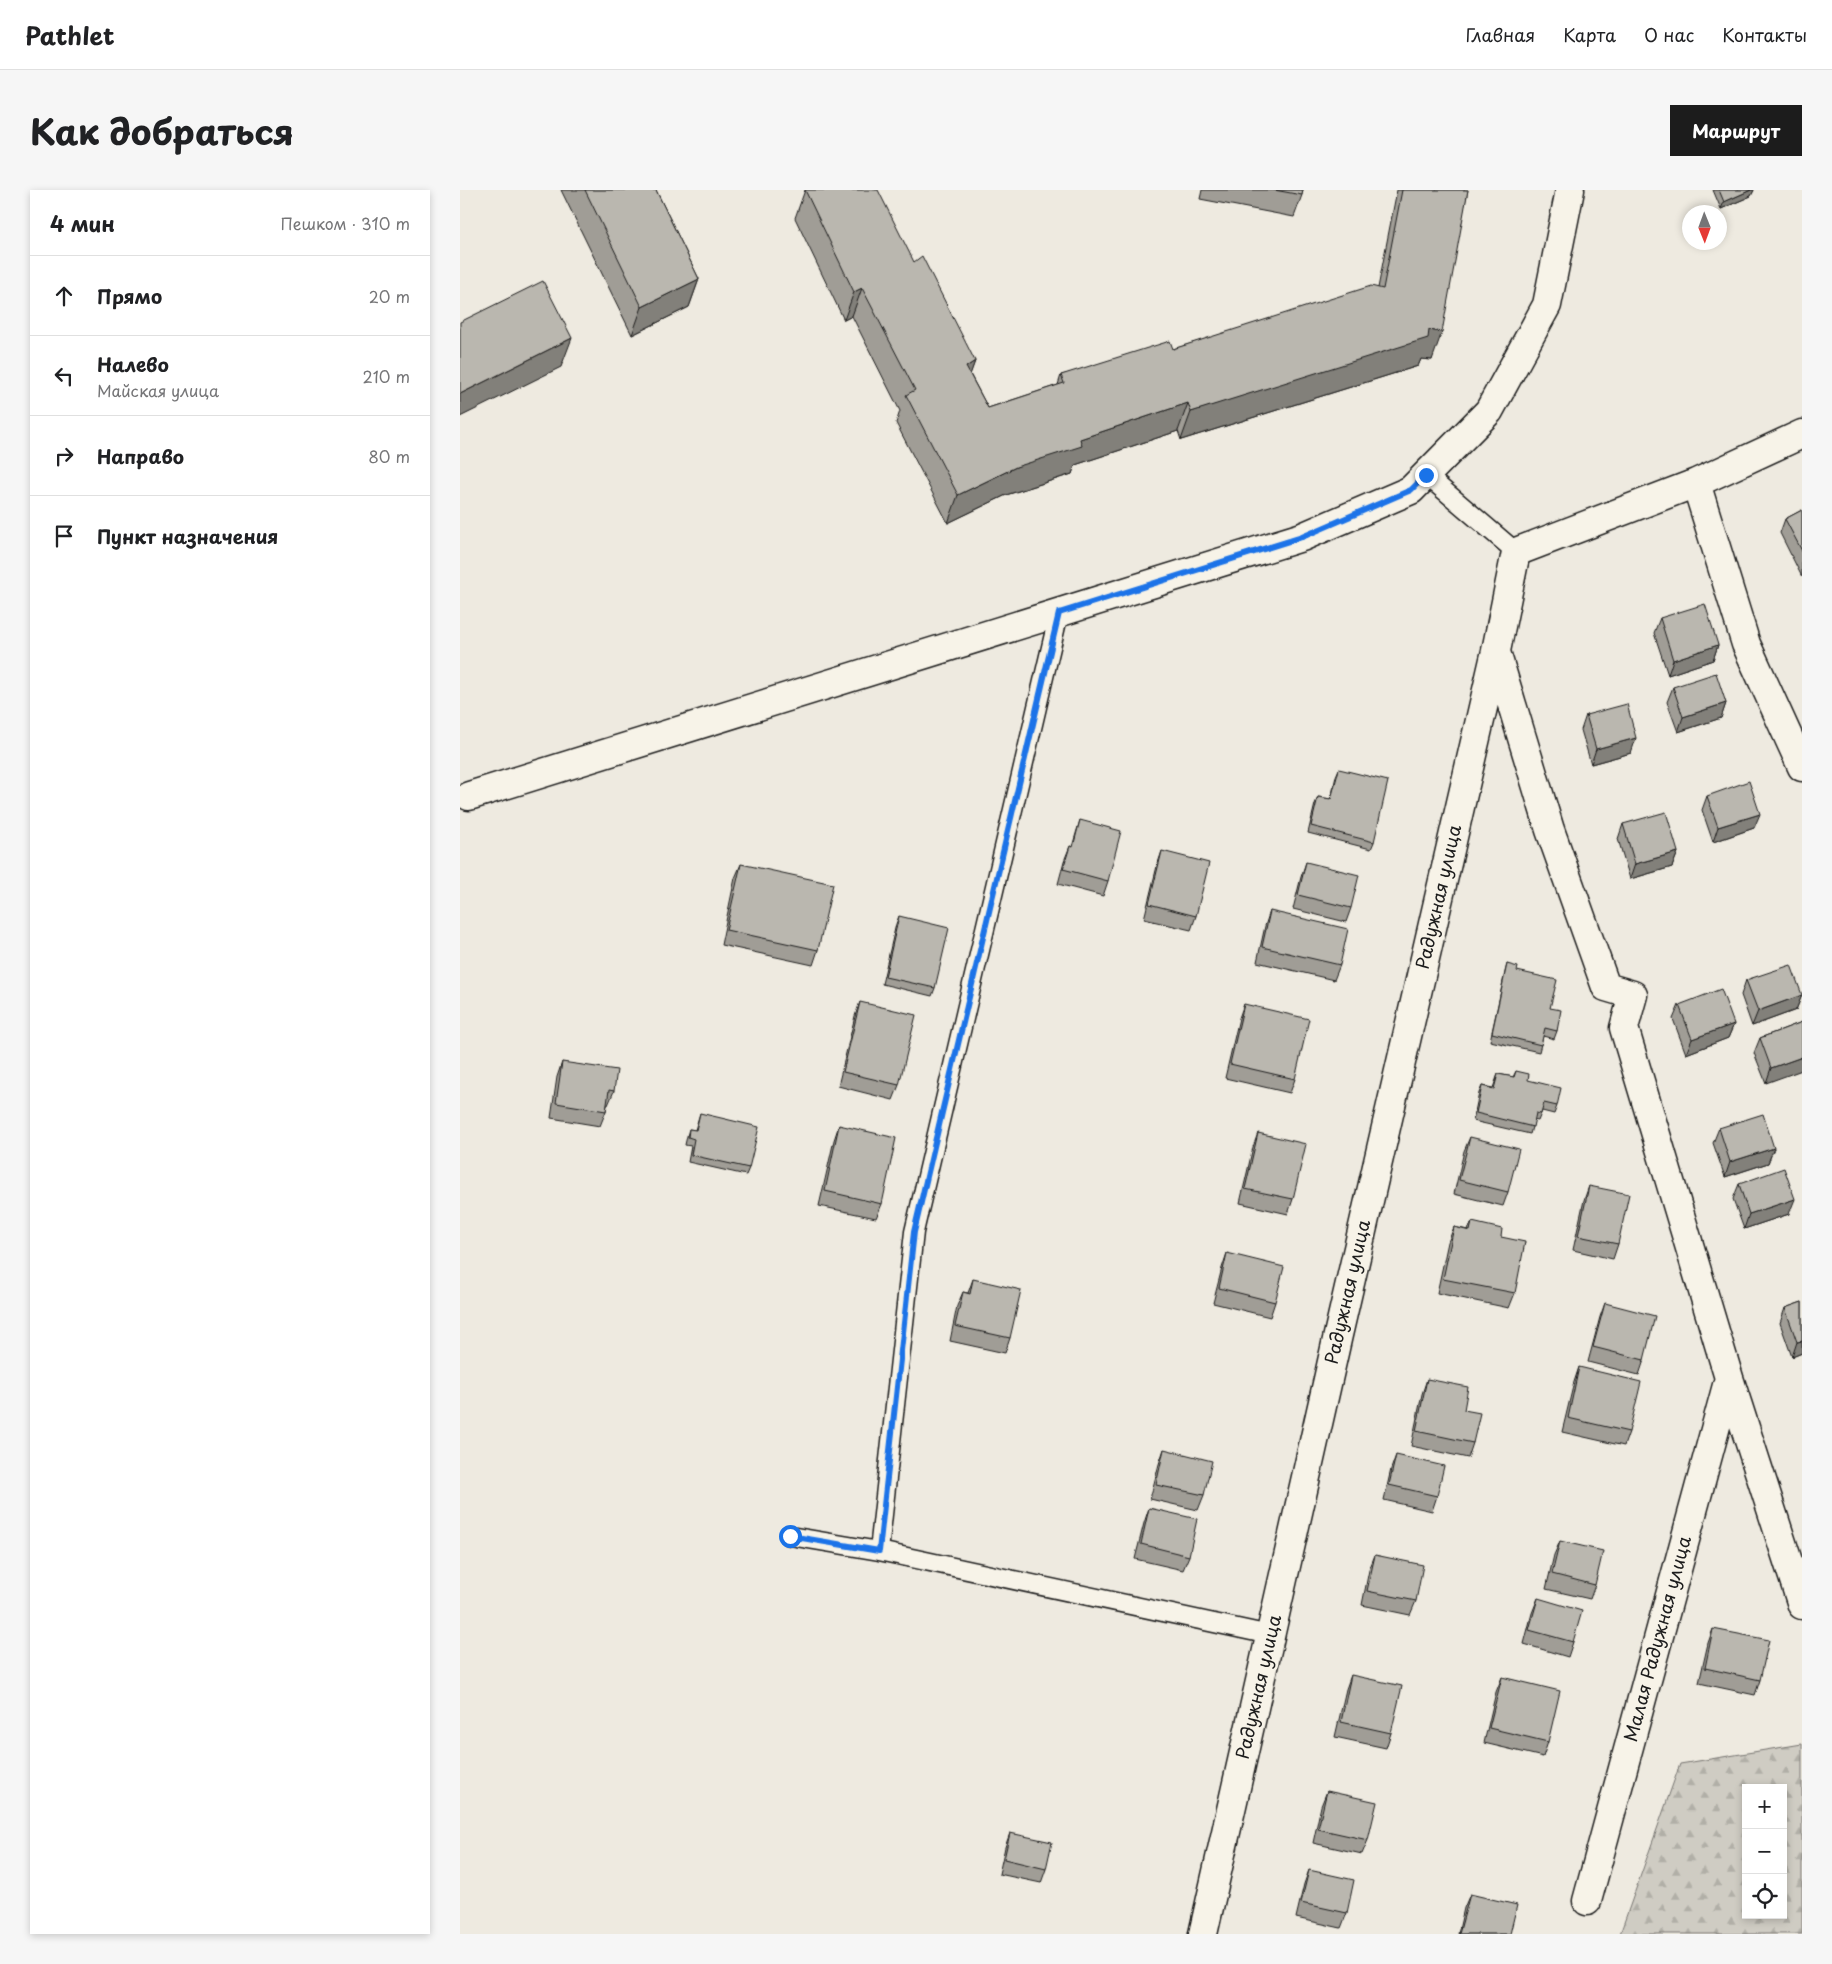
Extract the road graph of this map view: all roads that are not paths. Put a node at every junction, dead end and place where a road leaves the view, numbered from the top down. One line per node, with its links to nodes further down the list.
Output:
1 (1570, 190): 3 (street)
2 (1802, 434): 4 (street)
3 (1426, 475): 5 (lane); 6 (street)
4 (1696, 483): 5 (street); 8 (street)
5 (1516, 552): 7 (street, Радужная улица)
6 (1059, 613): 9 (street); 12 (lane)
7 (1496, 651): 10 (street); 14 (street, Радужная улица)
8 (1802, 767)
9 (469, 796)
10 (1729, 1378): 13 (street); 15 (street, Малая Радужная улица)
11 (790, 1536): 12 (lane)
12 (879, 1551): 14 (lane)
13 (1802, 1605)
14 (1270, 1635): 16 (street, Радужная улица)
15 (1587, 1901)
16 (1203, 1934)

